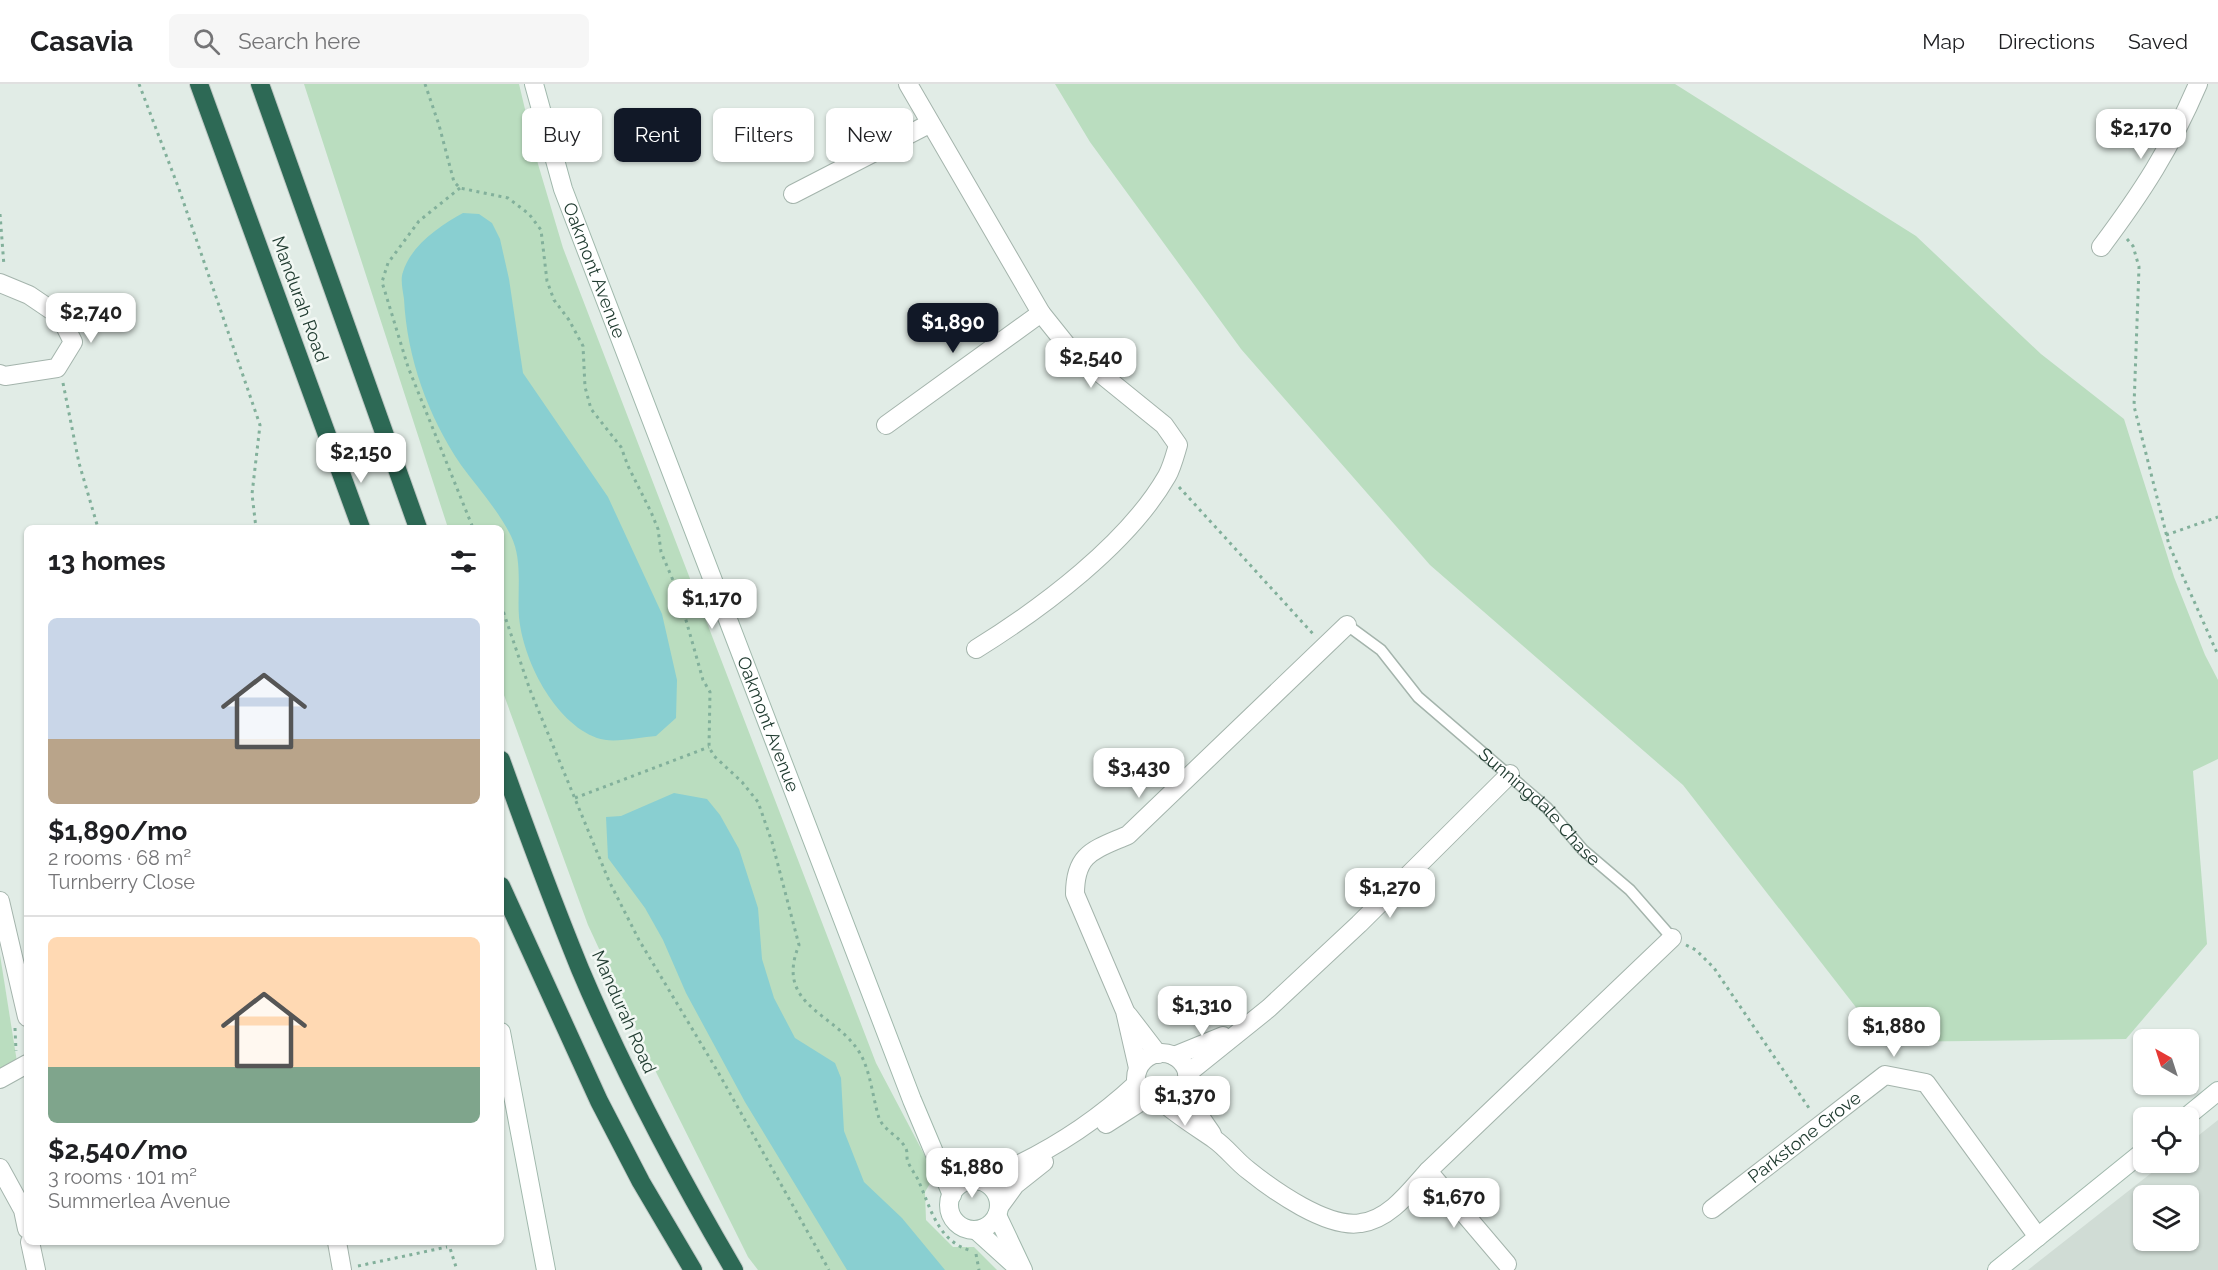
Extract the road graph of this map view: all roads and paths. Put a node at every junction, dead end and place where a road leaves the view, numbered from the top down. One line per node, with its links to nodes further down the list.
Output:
1 (139, 84): 23 (path)
2 (199, 84): 19 (highway, Mandurah Road)
3 (260, 84): 26 (highway, Mandurah Road)
4 (425, 84): 9 (path)
5 (534, 84): 56 (street, Oakmont Avenue)
6 (908, 84): 8 (street)
7 (2198, 84): 12 (street)
8 (929, 124): 10 (street); 15 (street)
9 (460, 188): 27 (path); 34 (path)
10 (793, 194)
11 (0, 214): 14 (path)
12 (2116, 226): 13 (street); 28 (path)
13 (2101, 247)
14 (7, 286): 16 (street)
15 (1041, 313): 18 (street); 20 (street)
16 (57, 368): 17 (street); 22 (path)
17 (0, 374)
18 (886, 425)
19 (332, 451): 24 (street); 25 (highway, Mandurah Road)
20 (1168, 475): 31 (path); 32 (street)
21 (2218, 517): 28 (path)
22 (97, 525)
23 (256, 525)
24 (354, 525)
25 (360, 525)
26 (417, 525)
27 (472, 525)
28 (2166, 535): 33 (path)
29 (504, 614): 37 (path)
30 (1347, 625): 31 (street, Sunningdale Chase); 36 (lane, Sunningdale Chase)
31 (1325, 646): 42 (street, Sunningdale Chase)
32 (976, 649)
33 (2218, 655)
34 (709, 747): 37 (path); 71 (path)
35 (504, 768): 78 (highway, Mandurah Road)
36 (1510, 774): 40 (lane, Sunningdale Chase); 43 (street)
37 (575, 798): 79 (path)
38 (504, 893): 77 (highway)
39 (0, 901): 41 (street)
40 (1672, 938): 54 (path); 59 (street)
41 (24, 1004)
42 (1125, 1011): 45 (street, Sunningdale Chase); 49 (street, Sunningdale Chase)
43 (1241, 1029): 45 (street); 47 (street)
44 (504, 1048): 76 (street)
45 (1166, 1055): 47 (street); 49 (street)
46 (24, 1066): 48 (street)
47 (1187, 1074): 51 (street)
48 (0, 1079)
49 (1140, 1084): 52 (street); 60 (street); 63 (street)
50 (2218, 1091): 53 (street)
51 (1184, 1093): 52 (street); 55 (street)
52 (1166, 1105): 55 (street)
53 (2199, 1107)
54 (1821, 1125): 62 (street, Parkstone Grove); 66 (street, Parkstone Grove)
55 (1216, 1140): 59 (street)
56 (938, 1160): 60 (street); 61 (street, Oakmont Avenue)
57 (2133, 1160): 66 (street)
58 (0, 1168): 64 (street)
59 (1428, 1171): 72 (street)
60 (976, 1181): 61 (street); 63 (street)
61 (952, 1195): 65 (street)
62 (1712, 1209)
63 (998, 1211): 65 (street); 81 (street)
64 (24, 1215)
65 (976, 1230): 67 (street)
66 (2038, 1237): 82 (street)
67 (993, 1244): 71 (path); 81 (street)
68 (31, 1245): 73 (street)
69 (338, 1245): 74 (street)
70 (447, 1247): 74 (path); 75 (path)
71 (975, 1252): 80 (path)
72 (1507, 1264)
73 (36, 1270)
74 (342, 1270)
75 (457, 1270)
76 (546, 1270)
77 (693, 1270)
78 (734, 1270)
79 (829, 1270)
80 (979, 1270)
81 (1022, 1270)
82 (1997, 1270)

